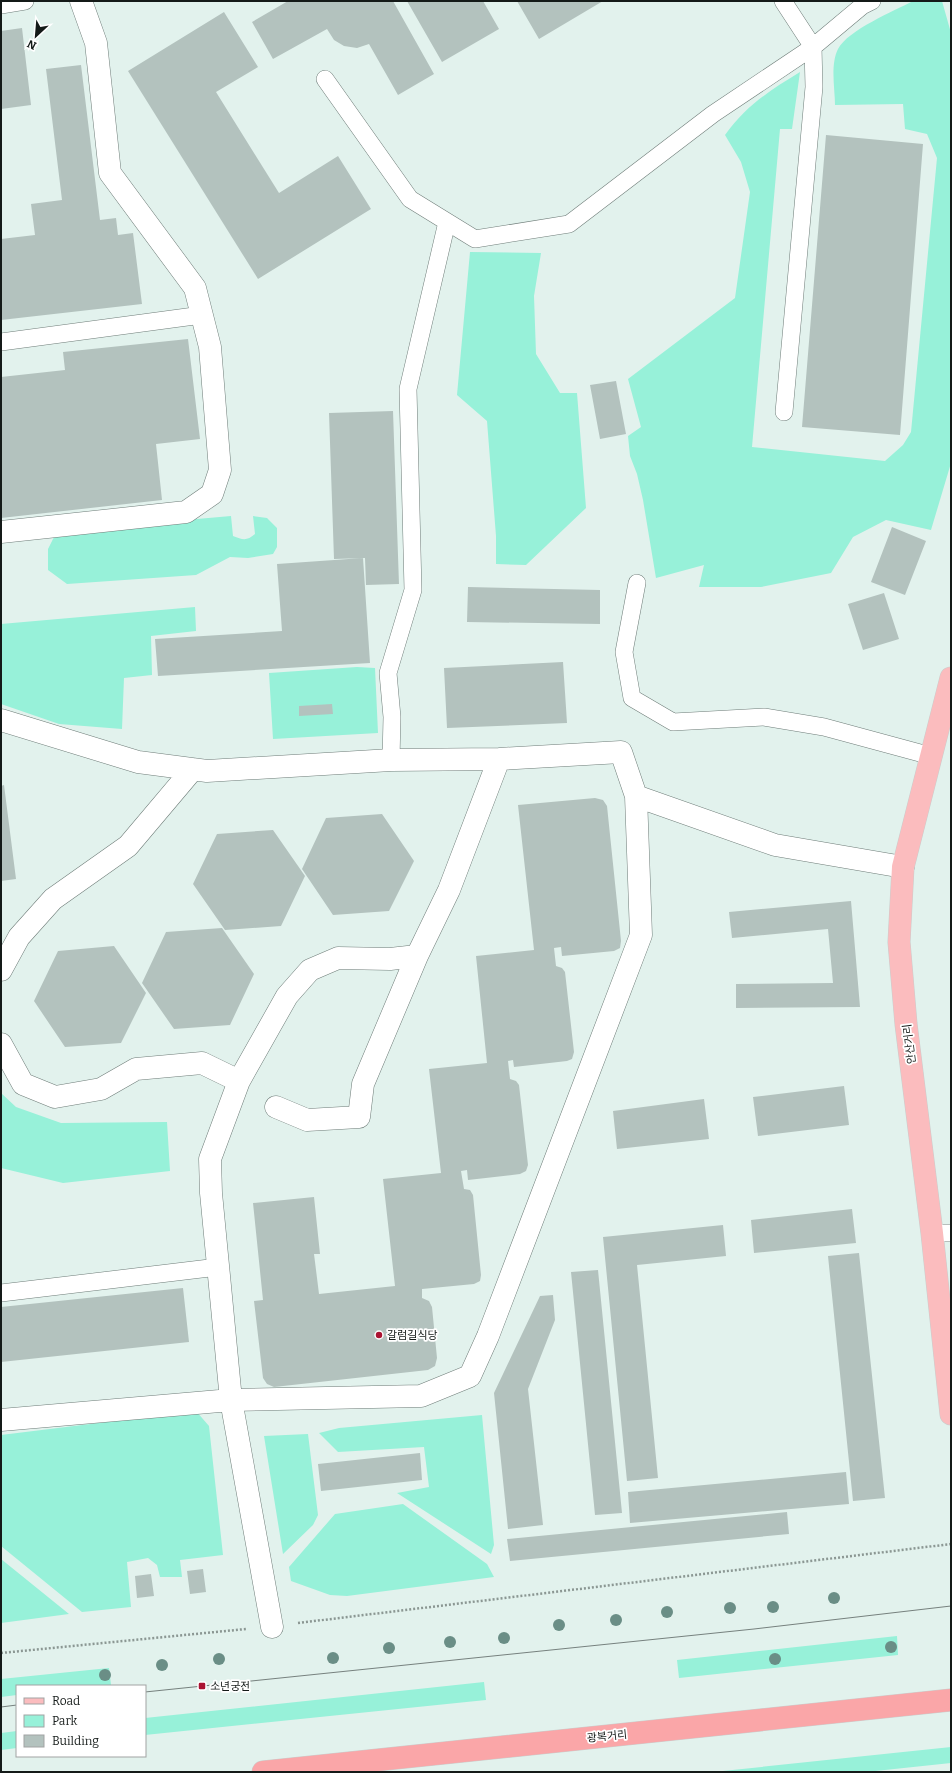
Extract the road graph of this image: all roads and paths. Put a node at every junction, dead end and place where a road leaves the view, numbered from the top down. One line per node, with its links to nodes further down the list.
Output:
1 (25, 1): 5 (lane)
2 (81, 1): 9 (street)
3 (782, 1): 6 (lane)
4 (872, 1): 6 (lane)
5 (1, 5)
6 (813, 47): 8 (lane); 11 (lane)
7 (325, 79): 8 (lane)
8 (447, 222): 18 (lane)
9 (202, 315): 10 (lane); 12 (street)
10 (1, 342)
11 (784, 412)
12 (1, 532)
13 (637, 583): 16 (lane)
14 (951, 678): 16 (main road, 안산거리)
15 (1, 720): 19 (street)
16 (931, 756): 21 (main road, 안산거리)
17 (499, 759): 18 (street); 20 (street); 22 (street)
18 (391, 760): 19 (street)
19 (193, 769): 23 (street)
20 (636, 796): 21 (street); 30 (street)
21 (903, 867): 27 (main road, 안산거리)
22 (417, 956): 25 (street); 26 (street)
23 (1, 970)
24 (1, 1044): 25 (street)
25 (239, 1080): 28 (street)
26 (276, 1107)
27 (942, 1233): 31 (main road, 안산거리)
28 (218, 1267): 29 (lane); 30 (street)
29 (1, 1293)
30 (231, 1400): 32 (street); 34 (street)
31 (951, 1414)
32 (1, 1420)
33 (951, 1544): 34 (path)
34 (272, 1627): 35 (path)
35 (1, 1653)
36 (951, 1700): 37 (highway, 광복거리)
37 (263, 1772)

